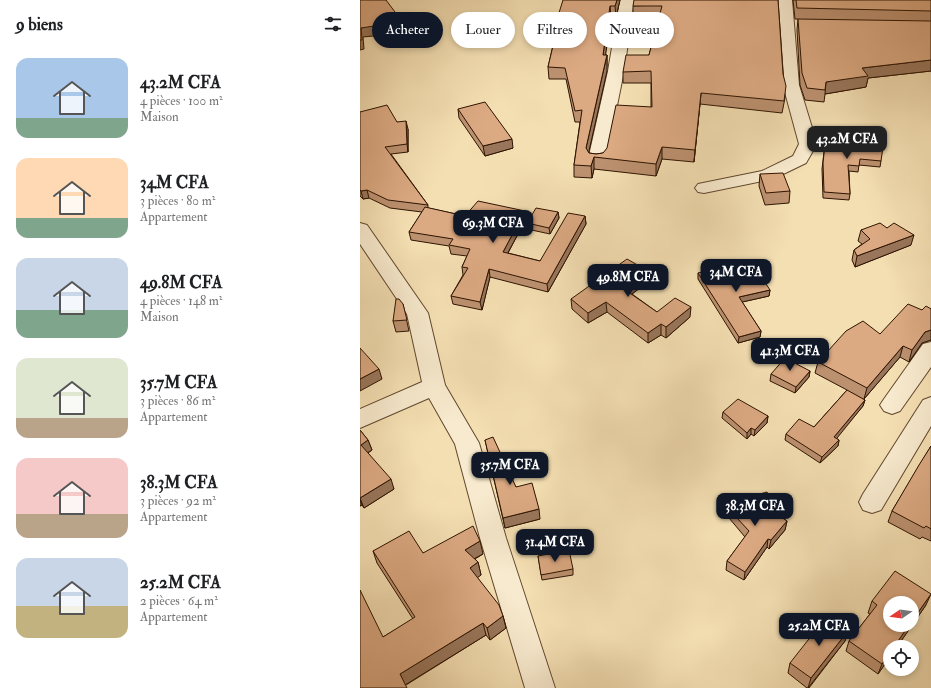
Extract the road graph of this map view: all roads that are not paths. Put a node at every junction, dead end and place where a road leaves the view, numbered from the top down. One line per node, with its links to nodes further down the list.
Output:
1 (627, 0): 3 (street)
2 (785, 0): 4 (street)
3 (598, 160)
4 (704, 188)
5 (360, 229): 7 (street)
6 (931, 350): 8 (street)
7 (434, 386): 10 (street); 12 (street)
8 (892, 405)
9 (931, 406): 11 (street)
10 (360, 419)
11 (872, 502)
12 (540, 688)

